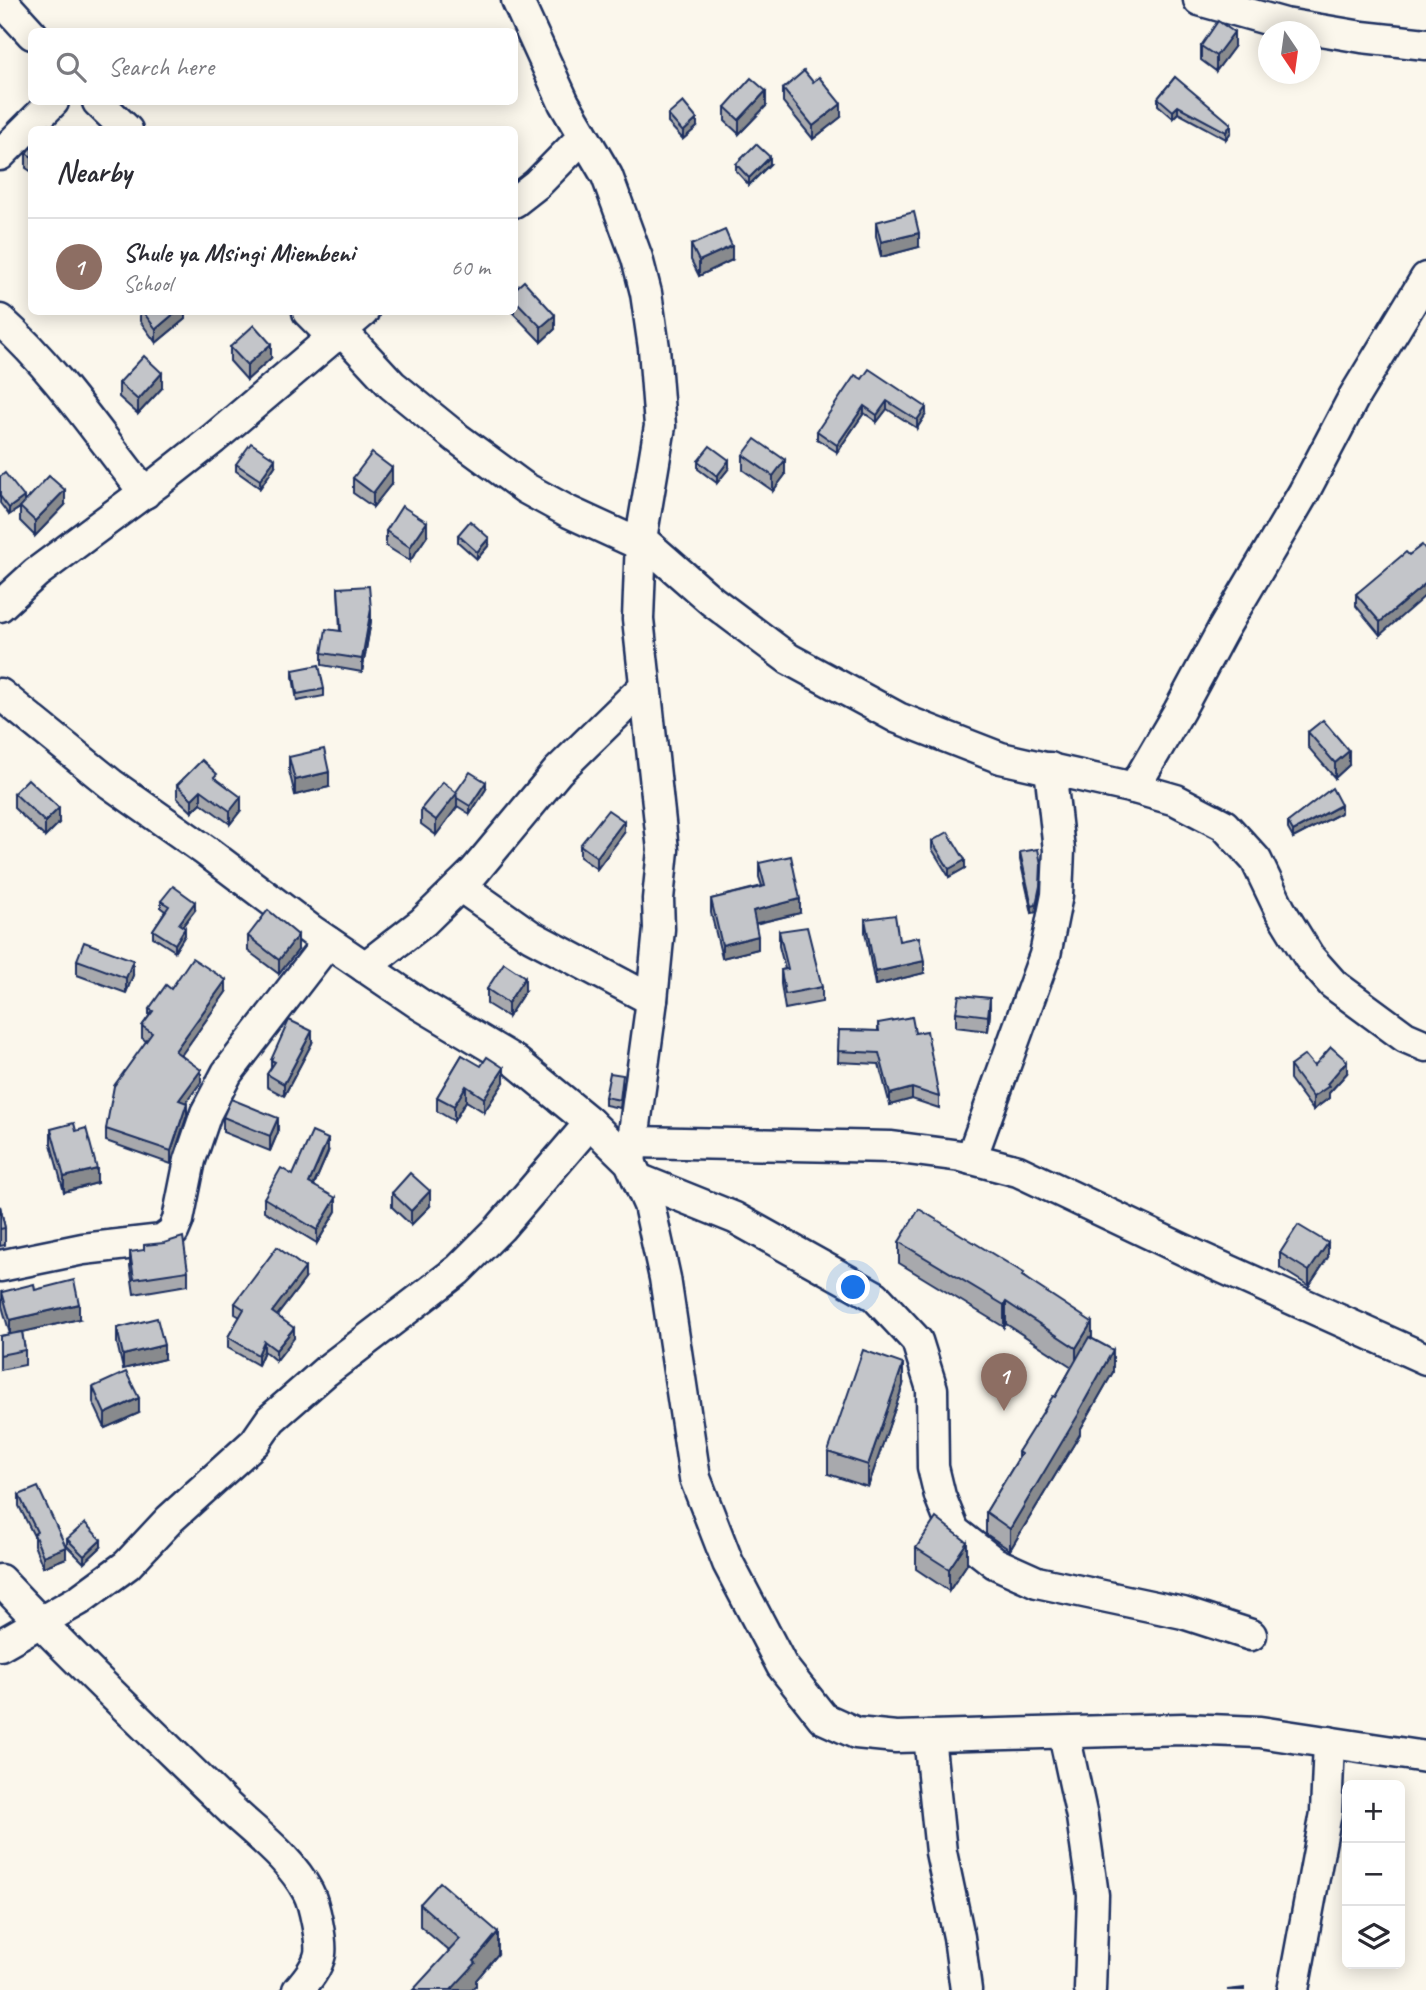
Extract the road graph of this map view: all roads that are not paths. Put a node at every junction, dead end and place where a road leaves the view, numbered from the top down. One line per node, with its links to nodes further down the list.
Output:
1 (1, 0): 4 (street)
2 (517, 0): 11 (street)
3 (1199, 0): 5 (street)
4 (28, 30)
5 (1426, 44)
6 (50, 105): 8 (street)
7 (101, 105): 9 (street)
8 (29, 126)
9 (123, 126)
10 (28, 127): 12 (street)
11 (583, 138): 13 (street); 19 (street)
12 (0, 155)
13 (518, 199)
14 (1426, 278): 24 (street)
15 (316, 315): 17 (street)
16 (0, 320): 18 (street)
17 (346, 327): 18 (street); 19 (street)
18 (145, 492): 20 (street)
19 (641, 542): 21 (street); 23 (street)
20 (0, 606)
21 (645, 686): 25 (street); 28 (street)
22 (0, 694): 26 (street)
23 (1050, 768): 24 (street); 31 (street)
24 (1134, 788): 29 (street)
25 (460, 886): 27 (street); 28 (street)
26 (328, 942): 27 (street); 33 (street)
27 (365, 967): 30 (street)
28 (652, 1000): 32 (street)
29 (1426, 1045)
30 (590, 1123): 32 (street); 36 (street)
31 (971, 1159): 32 (street); 34 (street)
32 (633, 1161): 37 (street); 40 (street)
33 (0, 1266)
34 (1426, 1359)
35 (0, 1580): 36 (street)
36 (40, 1623): 38 (street); 43 (street)
37 (1251, 1634)
38 (0, 1646)
39 (1064, 1734): 40 (street); 41 (street); 45 (street)
40 (929, 1737): 44 (street)
41 (1329, 1742): 42 (street); 46 (street)
42 (1422, 1761)
43 (298, 1990)
44 (967, 1990)
45 (1090, 1990)
46 (1293, 1990)

